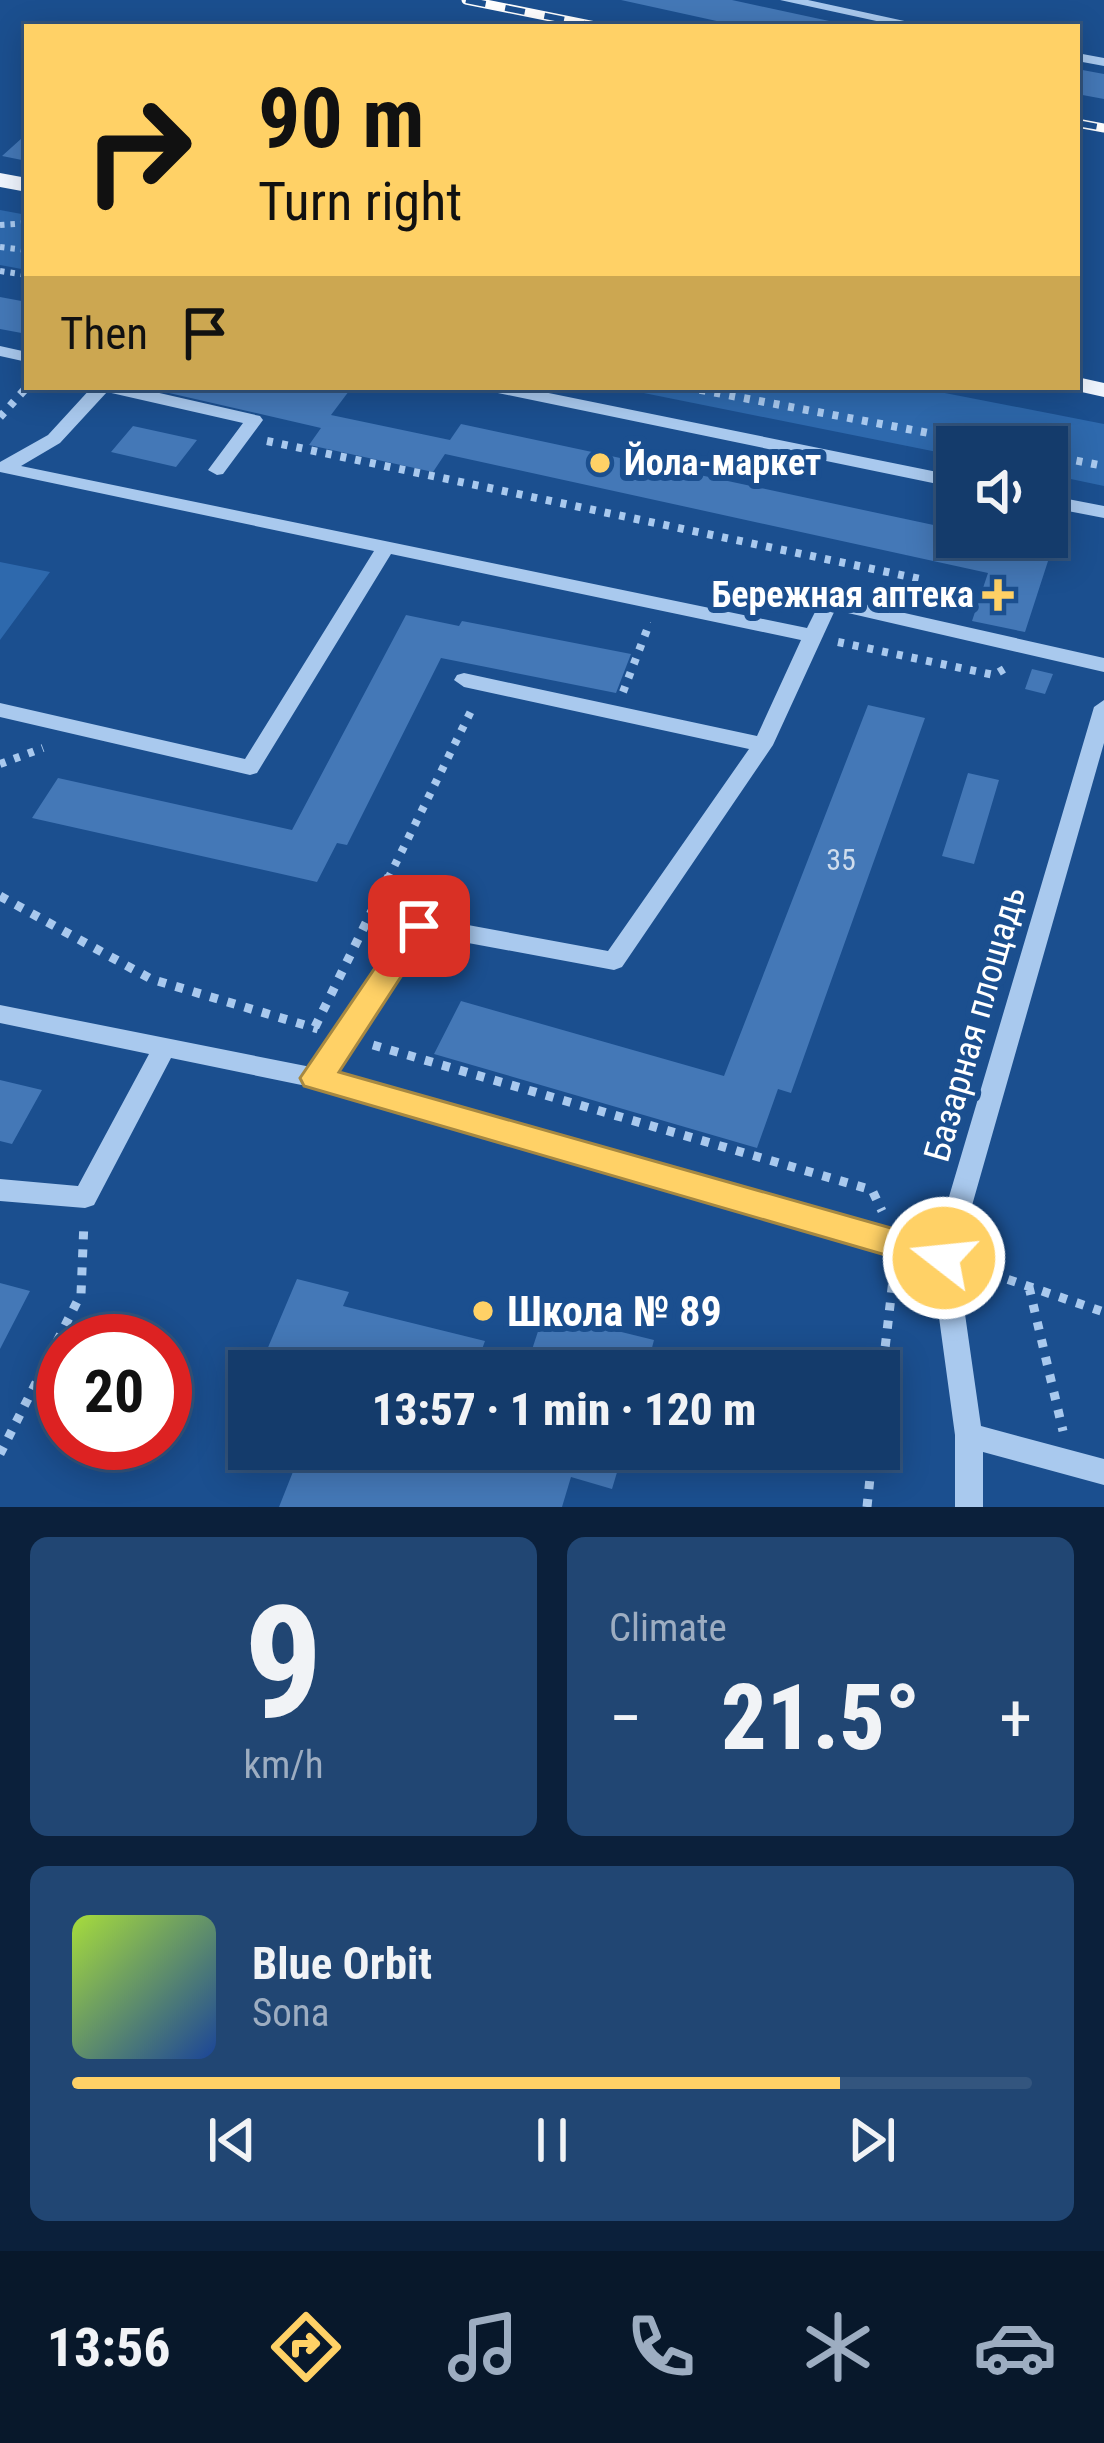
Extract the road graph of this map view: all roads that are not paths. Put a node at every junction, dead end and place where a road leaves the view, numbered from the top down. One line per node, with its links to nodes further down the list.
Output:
1 (787, 0): 2 (street)
2 (910, 24)
3 (103, 390): 6 (street)
4 (119, 390): 7 (street)
5 (508, 390): 8 (street)
6 (2, 469): 11 (street)
7 (217, 470)
8 (936, 478)
9 (1068, 505): 10 (street)
10 (1104, 512)
11 (386, 547): 12 (street); 16 (street)
12 (813, 636): 13 (street); 17 (street)
13 (1104, 665)
14 (474, 682): 17 (street)
15 (1104, 707): 22 (street, Базарная площадь)
16 (0, 710)
17 (763, 745): 20 (street)
18 (0, 1014): 19 (street)
19 (164, 1048): 20 (street); 21 (street)
20 (316, 1078): 22 (street)
21 (0, 1190)
22 (944, 1258): 23 (street, Базарная площадь)
23 (969, 1435): 24 (street); 25 (street, Базарная площадь)
24 (1104, 1472)
25 (969, 1507)

